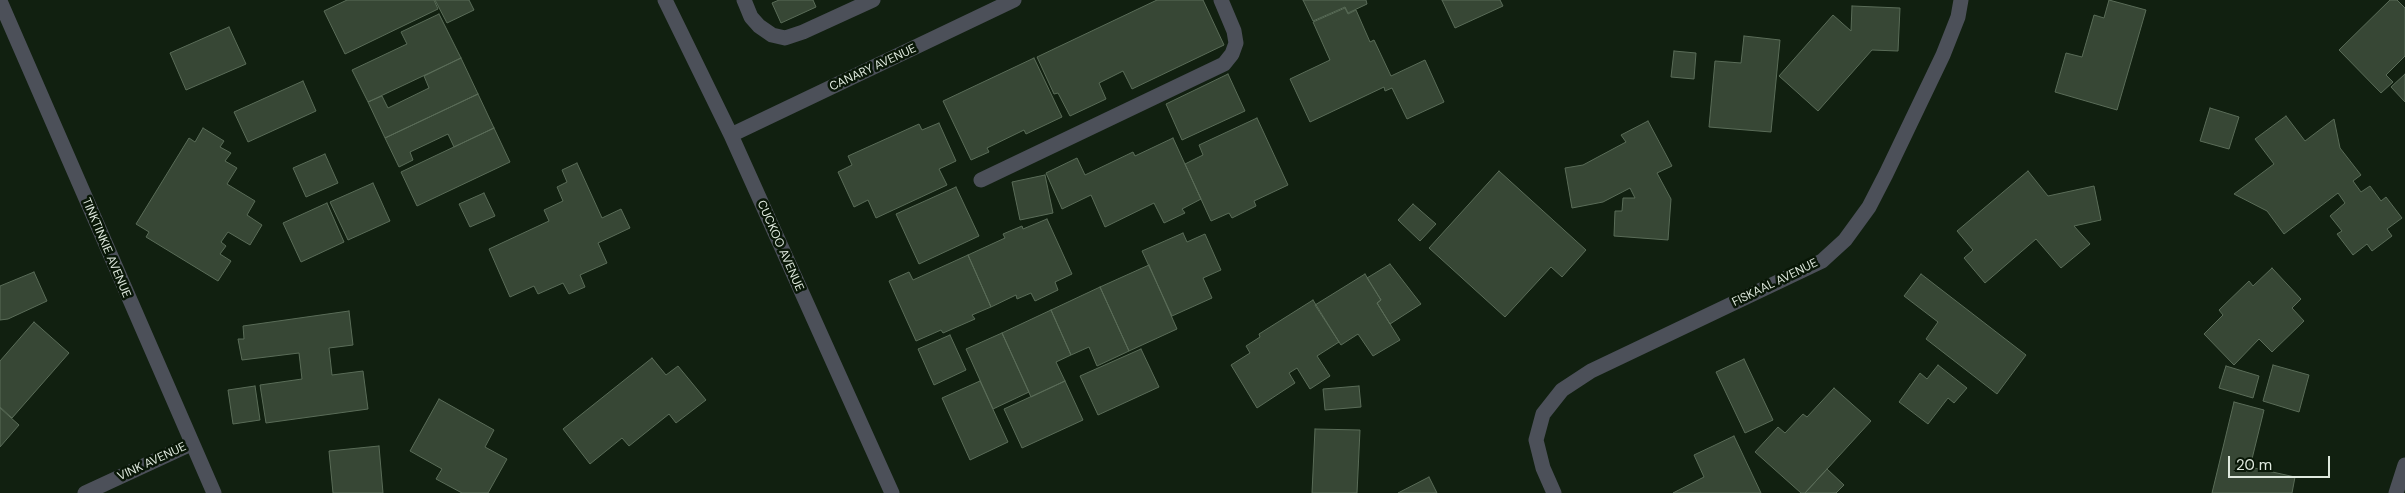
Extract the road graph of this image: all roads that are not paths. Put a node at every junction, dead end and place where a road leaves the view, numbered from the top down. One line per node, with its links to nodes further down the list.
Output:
1 (665, 0): 8 (street, CUCKOO AVENUE)
2 (744, 0): 3 (street)
3 (873, 0)
4 (1014, 0): 8 (street, CANARY AVENUE)
5 (1221, 0): 9 (street)
6 (1962, 0): 15 (street, FISKAAL AVENUE)
7 (0, 1): 10 (street, TINKTINKIE AVENUE)
8 (731, 135): 14 (street, CUCKOO AVENUE)
9 (981, 180)
10 (191, 444): 12 (street, VINK AVENUE); 13 (street, TINKTINKIE AVENUE)
11 (2405, 465): 16 (street)
12 (85, 493)
13 (214, 493)
14 (892, 493)
15 (1554, 493)
16 (2396, 493)

